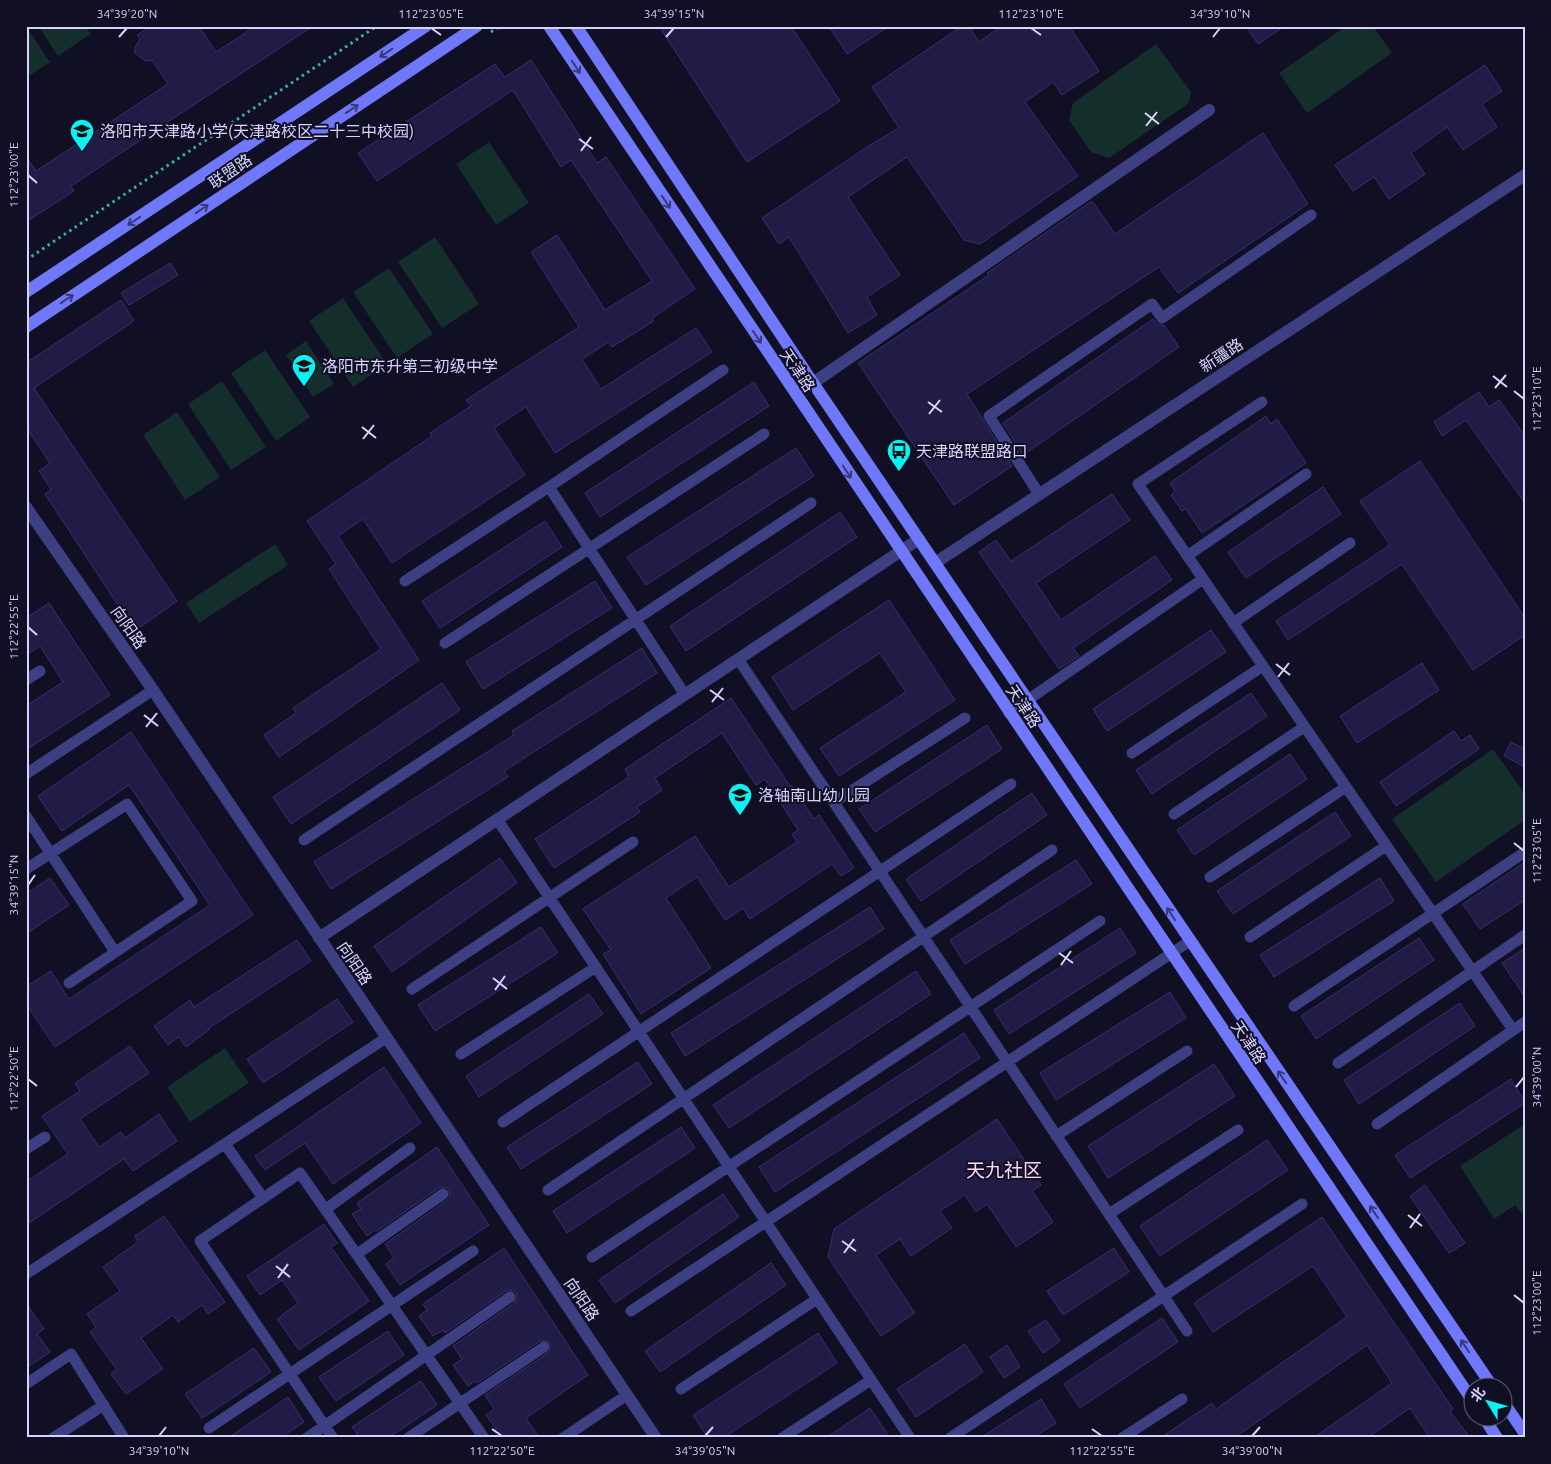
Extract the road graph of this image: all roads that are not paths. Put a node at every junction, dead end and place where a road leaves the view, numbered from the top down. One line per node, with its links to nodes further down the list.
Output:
1 (426, 26): 8 (main road, 联盟路, one-way to 8)
2 (477, 26): 9 (main road, 联盟路, one-way to 2)
3 (549, 26): 22 (main road, 天津路, one-way to 22)
4 (576, 26): 11 (main road, 天津路)
5 (1210, 110): 11 (street)
6 (1525, 175): 16 (street, 新疆路)
7 (1310, 215): 16 (lane)
8 (26, 292)
9 (26, 326)
10 (722, 370): 15 (lane)
11 (813, 383): 19 (main road, 天津路)
12 (1262, 402): 23 (lane)
13 (764, 434): 21 (lane)
14 (1306, 474): 23 (lane)
15 (549, 487): 21 (lane); 26 (lane)
16 (1038, 494): 24 (street, 新疆路)
17 (810, 504): 27 (lane)
18 (26, 507): 34 (street, 向阳路)
19 (919, 539): 22 (street); 24 (main road, 天津路)
20 (1350, 543): 28 (lane)
21 (589, 548): 27 (lane); 29 (lane)
22 (900, 552): 30 (street); 37 (main road, 天津路)
23 (1187, 556): 25 (lane)
24 (935, 563): 36 (main road, 天津路)
25 (1203, 579): 28 (lane); 36 (lane)
26 (404, 582)
27 (636, 620): 35 (lane); 48 (lane)
28 (1233, 623): 31 (lane)
29 (445, 643)
30 (738, 659): 35 (street); 44 (lane)
31 (1263, 666): 39 (lane); 40 (lane)
32 (40, 671): 33 (lane)
33 (26, 680)
34 (152, 690): 41 (lane); 63 (street, 向阳路)
35 (685, 694): 47 (street)
36 (1027, 700): 37 (lane); 64 (main road, 天津路, one-way to 36)
37 (1009, 713): 66 (main road, 天津路)
38 (964, 718): 44 (lane)
39 (1304, 726): 43 (lane); 45 (lane)
40 (1132, 754)
41 (26, 774)
42 (1011, 784): 55 (lane)
43 (1346, 787): 50 (lane); 56 (lane)
44 (834, 802): 55 (lane)
45 (1174, 814)
46 (26, 816): 53 (lane)
47 (497, 819): 57 (lane); 63 (street)
48 (304, 840)
49 (633, 842): 57 (lane)
50 (1386, 846): 58 (lane); 62 (lane)
51 (1052, 850): 61 (lane)
52 (1525, 852): 58 (lane)
53 (50, 853): 54 (lane); 65 (lane); 65 (lane)
54 (26, 869)
55 (880, 871): 61 (lane); 75 (lane)
56 (1210, 876)
57 (550, 897): 67 (lane); 70 (lane)
58 (1433, 913): 68 (lane); 72 (lane)
59 (1100, 920): 71 (lane)
60 (1525, 935): 68 (lane)
61 (923, 936): 71 (lane); 81 (lane)
62 (1250, 937)
63 (319, 938): 76 (street, 向阳路)
64 (1190, 941): 66 (lane); 111 (main road, 天津路, one-way to 64)
65 (115, 952): 69 (lane)
66 (1170, 955): 79 (lane); 114 (main road, 天津路)
67 (596, 967): 75 (lane); 78 (lane)
68 (1472, 970): 74 (lane); 80 (lane)
69 (69, 983)
70 (412, 989)
71 (970, 1006): 79 (lane); 90 (lane)
72 (1294, 1006)
73 (1525, 1022): 74 (lane)
74 (1513, 1030): 83 (lane)
75 (639, 1031): 81 (lane); 82 (lane)
76 (386, 1038): 87 (lane); 116 (street, 向阳路)
77 (1187, 1050): 85 (lane)
78 (461, 1054)
79 (1007, 1062): 85 (lane); 97 (lane)
80 (1338, 1063)
81 (684, 1098): 90 (lane); 91 (lane)
82 (503, 1122)
83 (1377, 1124)
84 (1238, 1130): 96 (lane)
85 (1056, 1136): 96 (lane)
86 (45, 1138): 89 (lane)
87 (225, 1144): 93 (lane); 101 (lane)
88 (410, 1148): 95 (lane)
89 (26, 1149)
90 (729, 1166): 97 (lane); 100 (lane)
91 (548, 1190)
92 (443, 1194): 99 (lane)
93 (263, 1198): 95 (lane); 110 (lane)
94 (1302, 1204): 102 (lane)
95 (326, 1209): 99 (lane)
96 (1109, 1214): 102 (lane)
97 (766, 1222): 104 (lane); 106 (lane)
98 (473, 1251): 105 (lane)
99 (357, 1254): 105 (lane)
100 (592, 1257)
101 (26, 1274)
102 (1164, 1296): 107 (lane); 135 (lane)
103 (510, 1297): 109 (lane)
104 (817, 1299): 112 (lane); 115 (lane)
105 (392, 1305): 109 (lane); 110 (lane)
106 (631, 1311)
107 (1187, 1331)
108 (544, 1348): 118 (lane)
109 (426, 1355): 118 (lane); 121 (lane)
110 (289, 1374): 121 (lane); 123 (lane)
111 (1485, 1376)
112 (871, 1380): 133 (lane); 134 (lane)
113 (26, 1384): 119 (lane)
114 (1464, 1388)
115 (681, 1389)
116 (627, 1395): 131 (lane); 132 (street, 向阳路)
117 (1182, 1399): 136 (lane)
118 (460, 1403): 129 (lane); 130 (lane)
119 (104, 1406): 125 (lane); 126 (lane)
120 (1514, 1418): 124 (main road)
121 (324, 1426): 127 (lane); 128 (lane)
122 (1489, 1426): 137 (main road)
123 (209, 1428)
124 (1525, 1434)
125 (53, 1438)
126 (124, 1438)
127 (307, 1438)
128 (332, 1438)
129 (408, 1438)
130 (484, 1438)
131 (564, 1438)
132 (656, 1438)
133 (782, 1438)
134 (910, 1438)
135 (950, 1438)
136 (1122, 1438)
137 (1497, 1438)

